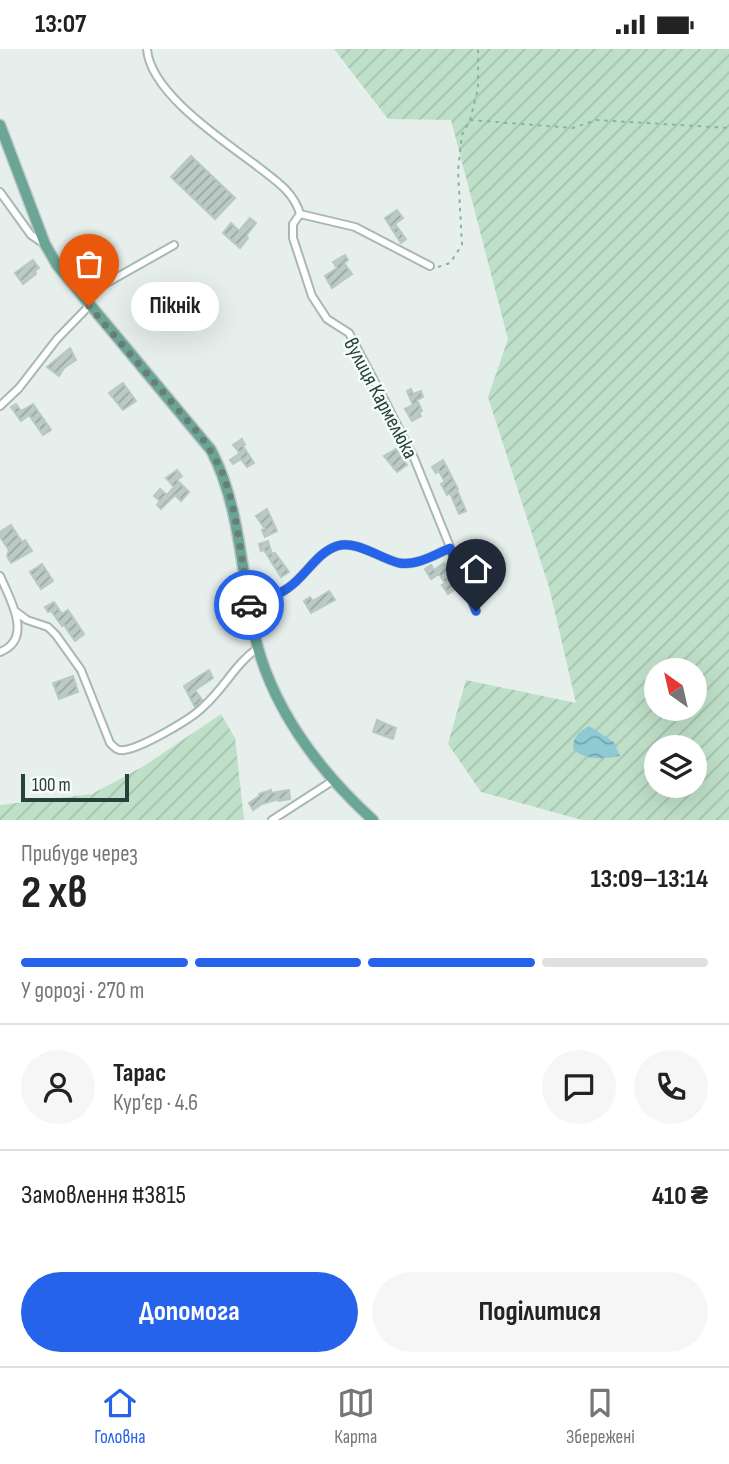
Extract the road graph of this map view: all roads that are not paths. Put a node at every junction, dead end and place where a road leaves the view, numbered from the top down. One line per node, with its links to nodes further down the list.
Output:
1 (147, 49): 4 (street)
2 (0, 125): 5 (main road)
3 (0, 191): 5 (street)
4 (300, 214): 7 (street); 10 (street, вулиця Кармелюка)
5 (45, 244): 8 (main road)
6 (174, 245): 8 (street)
7 (430, 266)
8 (85, 302): 9 (street); 12 (main road)
9 (0, 406)
10 (450, 548): 12 (street); 14 (street, вулиця Кармелюка)
11 (0, 576): 13 (street)
12 (249, 606): 15 (main road)
13 (15, 611): 15 (street); 16 (street)
14 (476, 611)
15 (259, 646): 17 (main road)
16 (0, 652)
17 (334, 780): 18 (street); 19 (main road)
18 (272, 820)
19 (373, 820)

